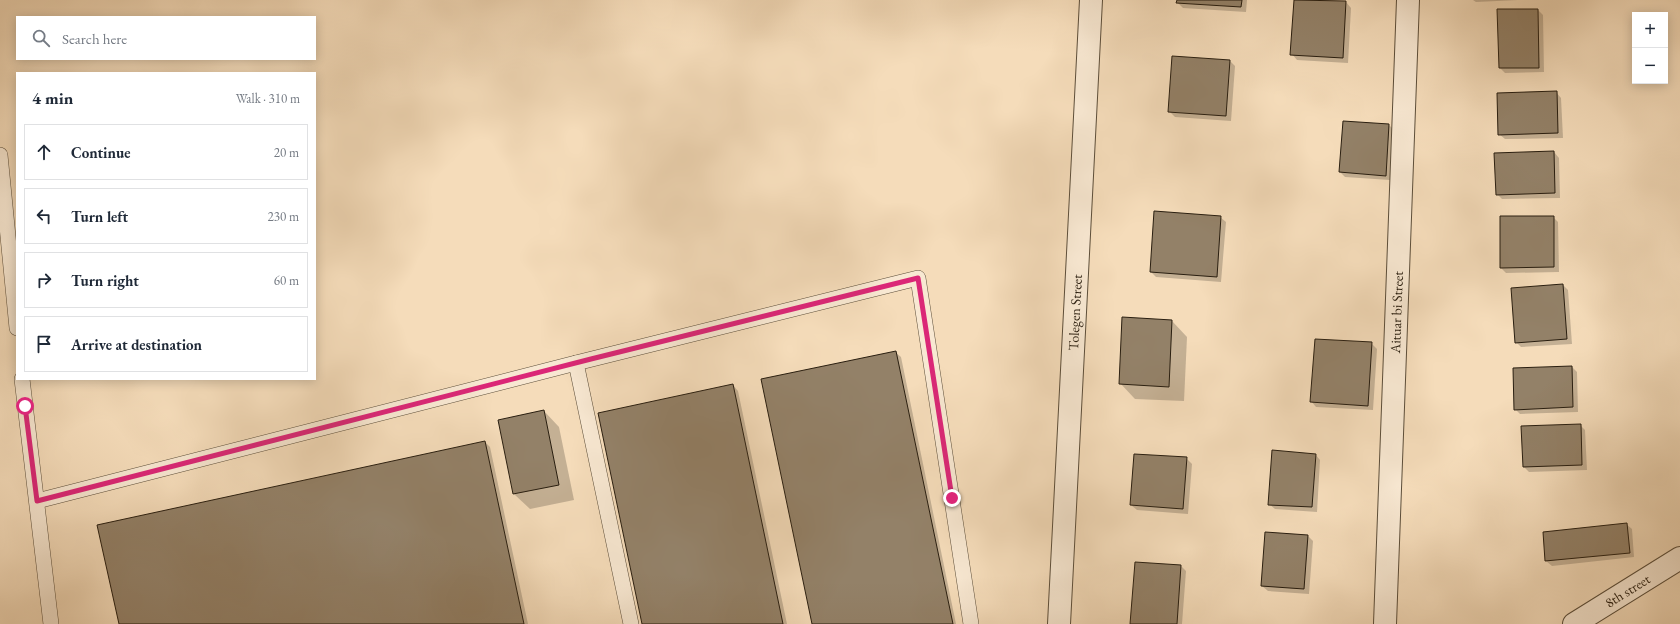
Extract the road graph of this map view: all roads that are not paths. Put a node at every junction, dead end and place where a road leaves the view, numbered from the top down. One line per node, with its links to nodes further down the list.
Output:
1 (1091, 0): 12 (street, Tolegen Street)
2 (1408, 0): 13 (street, Aituar bi Street)
3 (0, 155): 4 (lane)
4 (16, 318)
5 (576, 363): 7 (lane); 10 (lane); 11 (lane)
6 (22, 380): 7 (lane)
7 (37, 501): 9 (lane)
8 (1680, 558): 14 (street, 8th street)
9 (51, 624)
10 (631, 624)
11 (971, 624)
12 (1058, 624)
13 (1386, 624)
14 (1574, 624)

